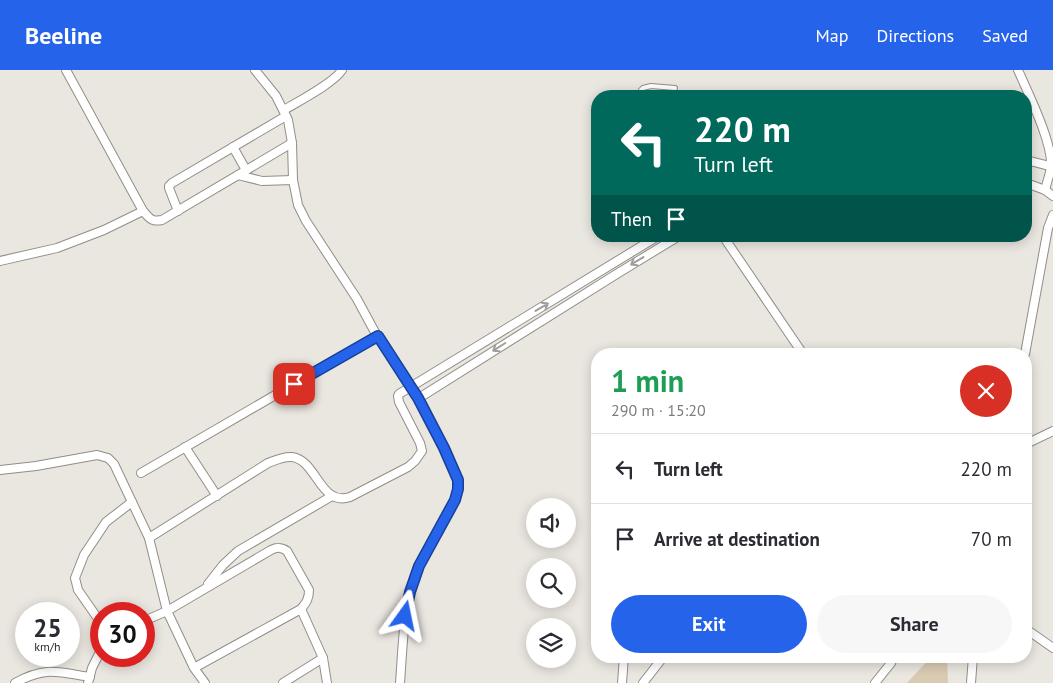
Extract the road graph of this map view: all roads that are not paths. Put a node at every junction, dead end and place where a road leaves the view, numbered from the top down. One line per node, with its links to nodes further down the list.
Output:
1 (66, 70): 20 (street)
2 (255, 70): 9 (street)
3 (342, 70): 9 (street)
4 (1018, 70): 7 (street)
5 (675, 88): 6 (lane)
6 (641, 90)
7 (1027, 90)
8 (1032, 103): 13 (street)
9 (285, 113): 10 (street); 11 (street)
10 (292, 143): 14 (street); 16 (street)
11 (233, 147): 14 (street); 21 (street)
12 (1032, 162): 13 (street)
13 (1052, 167): 18 (street)
14 (246, 170): 15 (street)
15 (238, 175): 16 (street); 21 (street)
16 (293, 180): 27 (street)
17 (1032, 185): 18 (street)
18 (1045, 190): 19 (street)
19 (1053, 196)
20 (143, 211): 21 (street); 26 (street)
21 (178, 211)
22 (1053, 215): 29 (street)
23 (648, 242): 30 (street, one-way to 23)
24 (669, 242): 31 (street, one-way to 31)
25 (727, 242): 28 (street)
26 (0, 261)
27 (378, 336): 30 (street); 34 (street)
28 (798, 348)
29 (1026, 348)
30 (411, 387): 31 (street); 38 (street)
31 (418, 398): 60 (street)
32 (1053, 432): 33 (street)
33 (1032, 441)
34 (185, 447): 36 (street); 37 (street)
35 (0, 470): 39 (street)
36 (141, 473)
37 (217, 496): 38 (street); 40 (street)
38 (332, 496): 41 (street)
39 (132, 502): 40 (street); 42 (street)
40 (149, 538): 44 (street)
41 (205, 588): 43 (street); 44 (street)
42 (90, 607)
43 (301, 609): 48 (street); 54 (street)
44 (167, 611): 45 (street); 54 (street)
45 (155, 617)
46 (1032, 633): 47 (street)
47 (1053, 648)
48 (323, 658): 58 (street); 59 (street)
49 (623, 663): 61 (street)
50 (659, 663): 62 (street)
51 (891, 663): 63 (street)
52 (972, 663): 64 (street)
53 (92, 667): 55 (street)
54 (194, 668): 57 (street)
55 (89, 680): 56 (street)
56 (15, 683)
57 (204, 683)
58 (283, 683)
59 (326, 683)
60 (400, 683)
61 (622, 683)
62 (643, 683)
63 (875, 683)
64 (971, 683)

